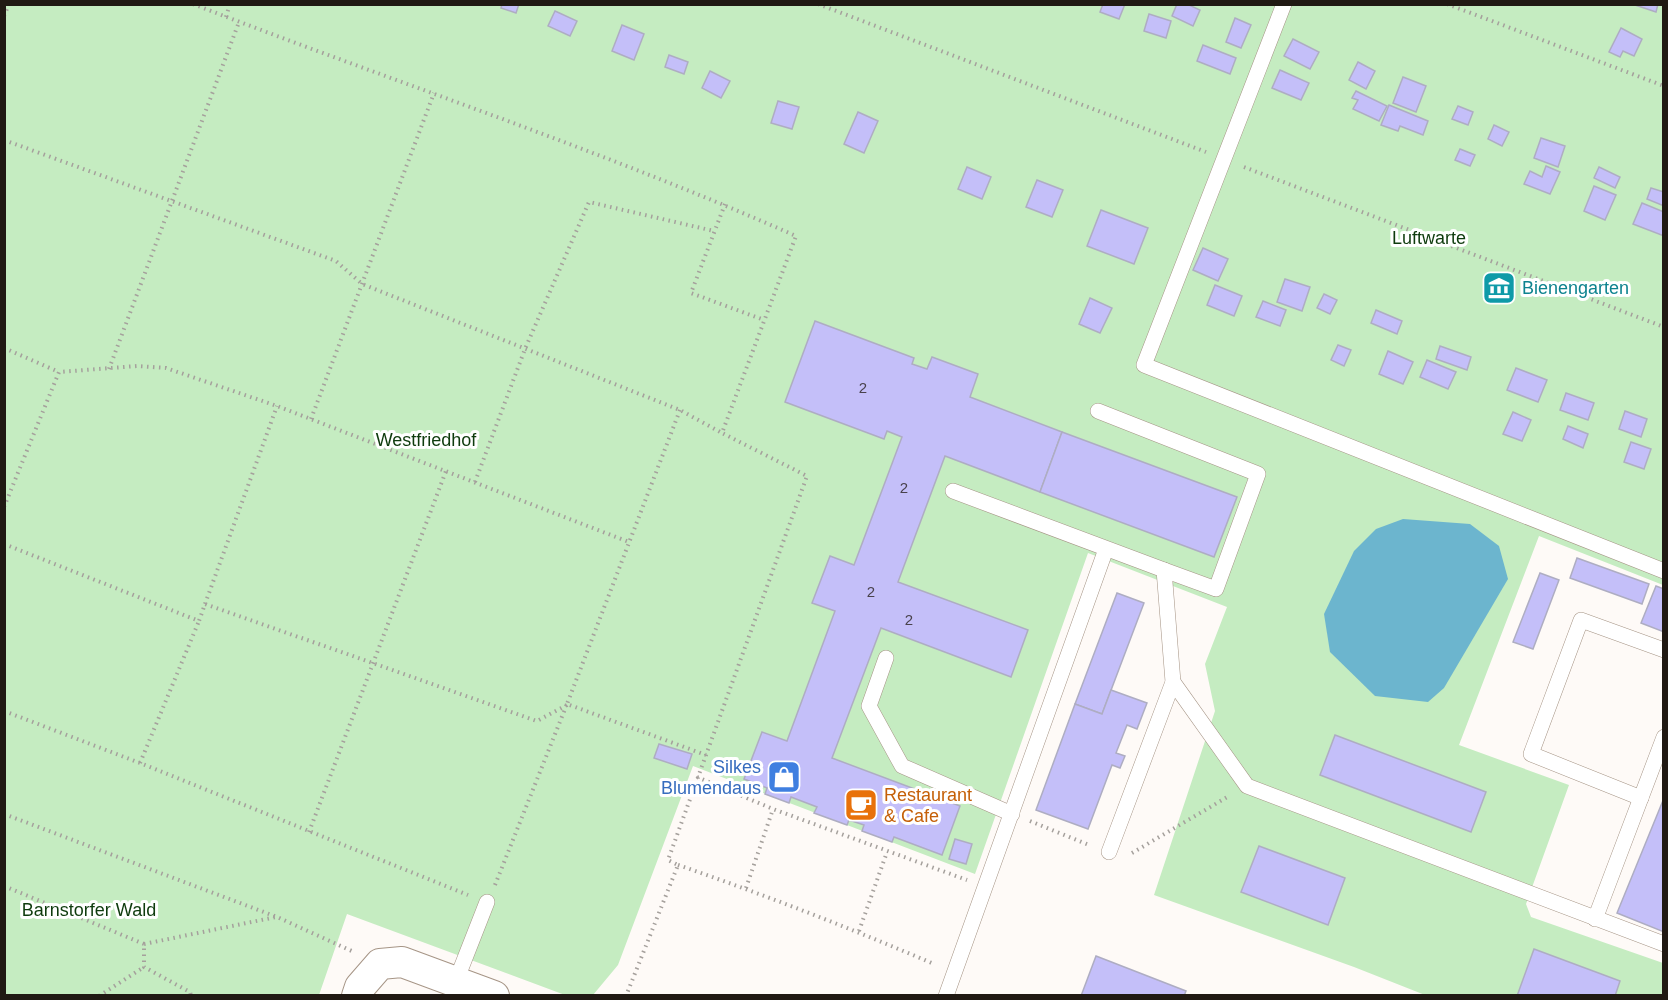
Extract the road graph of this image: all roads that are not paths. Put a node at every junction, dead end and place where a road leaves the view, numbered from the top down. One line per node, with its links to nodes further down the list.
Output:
1 (1284, 4): 6 (lane)
2 (1098, 411): 5 (lane)
3 (954, 491): 4 (lane)
4 (1106, 549): 5 (lane); 12 (lane)
5 (1164, 570): 9 (lane)
6 (1664, 572)
7 (1664, 650): 11 (lane)
8 (886, 658): 12 (lane)
9 (1173, 682): 13 (lane); 15 (lane)
10 (1664, 737): 11 (lane)
11 (1641, 798): 15 (lane)
12 (1012, 814): 20 (lane)
13 (1109, 852)
14 (487, 902): 17 (lane)
15 (1595, 919): 16 (lane)
16 (1664, 944)
17 (456, 981): 18 (street); 19 (street)
18 (357, 996)
19 (494, 996)
20 (946, 996)

